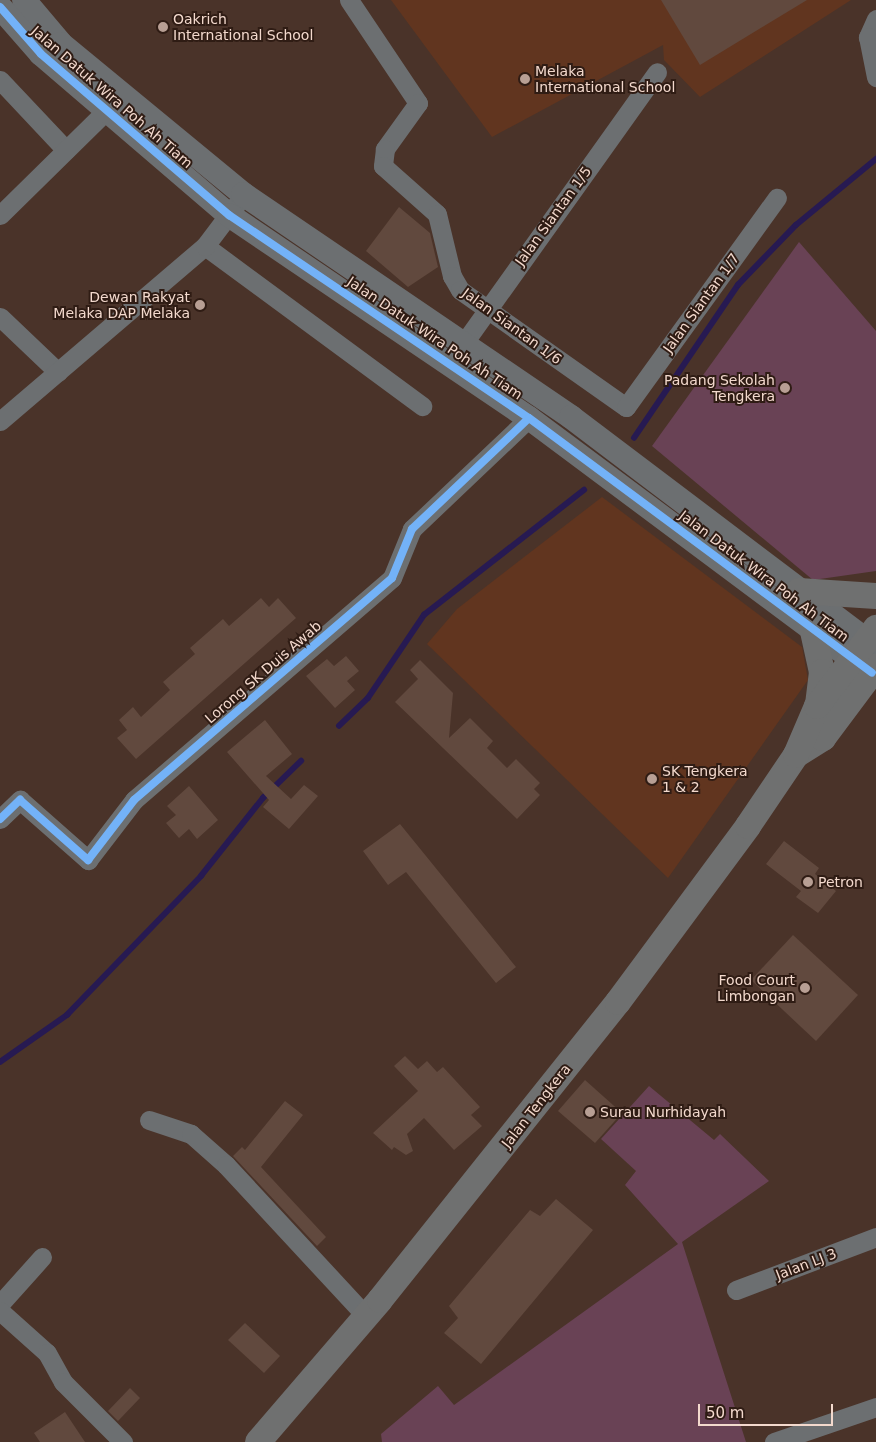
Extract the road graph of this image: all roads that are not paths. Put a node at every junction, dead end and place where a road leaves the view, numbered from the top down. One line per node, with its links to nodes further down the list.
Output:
1 (24, 0): 10 (street, Jalan Datuk Wira Poh Ah Tiam)
2 (352, 4): 15 (street, Jalan Siantan 1/6)
3 (0, 7): 8 (street, Jalan Datuk Wira Poh Ah Tiam)
4 (876, 19): 6 (street)
5 (657, 72): 15 (street, Jalan Siantan 1/5)
6 (876, 77)
7 (0, 80): 9 (street)
8 (106, 111): 9 (street); 13 (street, Jalan Datuk Wira Poh Ah Tiam)
9 (66, 150): 12 (street)
10 (243, 194): 13 (street); 17 (street, Jalan Datuk Wira Poh Ah Tiam)
11 (777, 198): 21 (street, Jalan Siantan 1/7)
12 (0, 215)
13 (230, 215): 14 (street); 18 (street, Jalan Datuk Wira Poh Ah Tiam)
14 (205, 246): 19 (street); 20 (street)
15 (486, 310): 17 (street, Jalan Siantan 1/5); 21 (street, Jalan Siantan 1/6)
16 (0, 318): 19 (street)
17 (464, 343): 18 (street, Jalan Siantan 1/5); 24 (street, Jalan Datuk Wira Poh Ah Tiam)
18 (450, 362): 22 (street, Jalan Datuk Wira Poh Ah Tiam)
19 (58, 372): 23 (street)
20 (422, 406)
21 (626, 407)
22 (530, 418): 26 (street, Jalan Datuk Wira Poh Ah Tiam); 30 (street, Lorong SK Duis Awab)
23 (0, 421)
24 (799, 591): 25 (main road); 27 (street, Jalan Datuk Wira Poh Ah Tiam)
25 (876, 596)
26 (812, 627): 27 (street, Jalan Datuk Wira Poh Ah Tiam); 28 (main road)
27 (870, 653): 28 (main road, Jalan Tengkera); 29 (main road, Jalan Tengkera)
28 (817, 706): 29 (main road, Jalan Tengkera)
29 (796, 755): 37 (main road, Jalan Tengkera)
30 (0, 819)
31 (149, 1120): 37 (street)
32 (876, 1238): 34 (street, Jalan LJ 3)
33 (42, 1257): 35 (street)
34 (736, 1290)
35 (0, 1304)
36 (0, 1311): 39 (street)
37 (366, 1316): 40 (main road, Jalan Tengkera)
38 (876, 1407): 41 (street)
39 (122, 1442)
40 (258, 1442)
41 (774, 1442)

